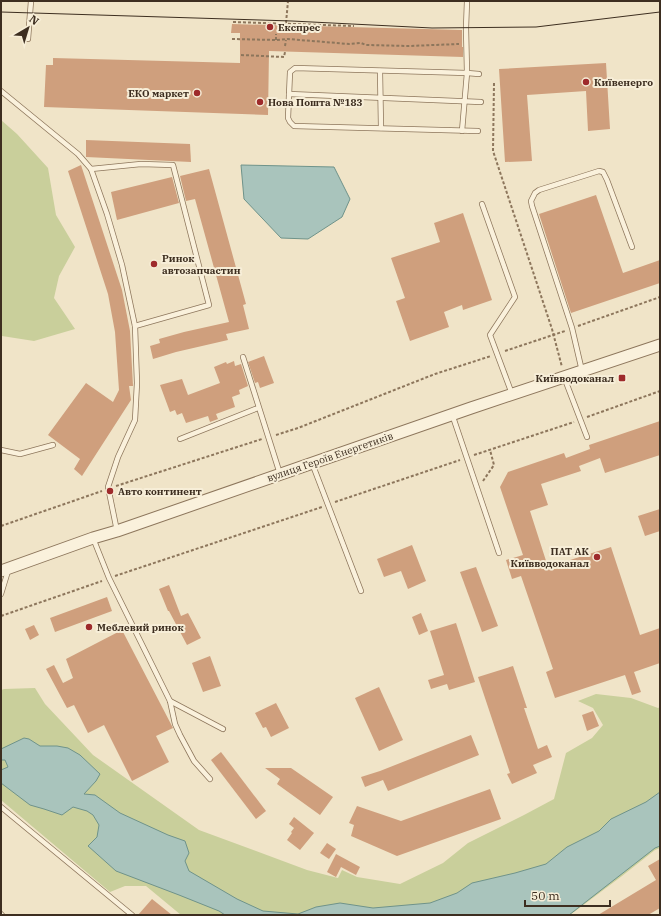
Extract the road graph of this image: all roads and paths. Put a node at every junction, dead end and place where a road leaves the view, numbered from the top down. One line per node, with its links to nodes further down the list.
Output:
1 (31, 1): 8 (lane)
2 (288, 1): 5 (path)
3 (468, 1): 12 (lane)
4 (233, 22): 5 (path)
5 (286, 23): 6 (path)
6 (354, 26)
7 (276, 34): 10 (path)
8 (28, 38)
9 (232, 39): 10 (path)
10 (276, 40): 11 (path)
11 (286, 40): 12 (path); 13 (path)
12 (466, 44): 17 (lane)
13 (285, 46)
14 (285, 52): 15 (path)
15 (241, 55)
16 (380, 71): 17 (lane); 21 (lane); 22 (lane)
17 (467, 73): 18 (lane); 23 (lane)
18 (479, 74)
19 (494, 83): 34 (path)
20 (1, 91): 28 (lane)
21 (289, 94): 22 (lane); 25 (lane)
22 (380, 98): 23 (lane); 25 (lane)
23 (465, 102): 24 (lane); 26 (lane)
24 (481, 102)
25 (381, 128): 26 (lane)
26 (462, 131): 27 (lane)
27 (478, 131)
28 (91, 169): 32 (lane); 32 (lane)
29 (482, 204): 36 (lane)
30 (632, 247): 33 (lane)
31 (660, 297): 33 (path)
32 (135, 326): 52 (lane)
33 (572, 328): 34 (path); 38 (lane)
34 (553, 335): 36 (path); 39 (path)
35 (660, 345): 38 (street, вулиця Героїв Енергетиків)
36 (497, 354): 40 (lane); 44 (path)
37 (243, 357): 41 (lane)
38 (582, 371): 39 (street, вулиця Героїв Енергетиків)
39 (564, 377): 40 (street, вулиця Героїв Енергетиків); 43 (lane)
40 (512, 394): 42 (street, вулиця Героїв Енергетиків)
41 (258, 408): 44 (lane); 45 (lane)
42 (452, 414): 49 (street, вулиця Героїв Енергетиків); 51 (lane)
43 (587, 437)
44 (268, 438): 50 (lane); 52 (path)
45 (180, 439)
46 (53, 445): 47 (lane)
47 (1, 450)
48 (490, 450): 51 (path)
49 (312, 463): 50 (street, вулиця Героїв Енергетиків); 58 (lane)
50 (280, 474): 54 (street, вулиця Героїв Енергетиків)
51 (477, 488): 56 (lane)
52 (109, 489): 53 (path); 54 (lane)
53 (1, 526)
54 (117, 531): 55 (street, вулиця Героїв Енергетиків)
55 (93, 538): 57 (street, вулиця Героїв Енергетиків); 60 (lane)
56 (499, 553)
57 (5, 570): 59 (lane)
58 (361, 591)
59 (1, 594)
60 (170, 701): 61 (lane); 62 (lane)
61 (223, 729)
62 (210, 779)
63 (1, 807): 64 (lane)
64 (132, 915)

